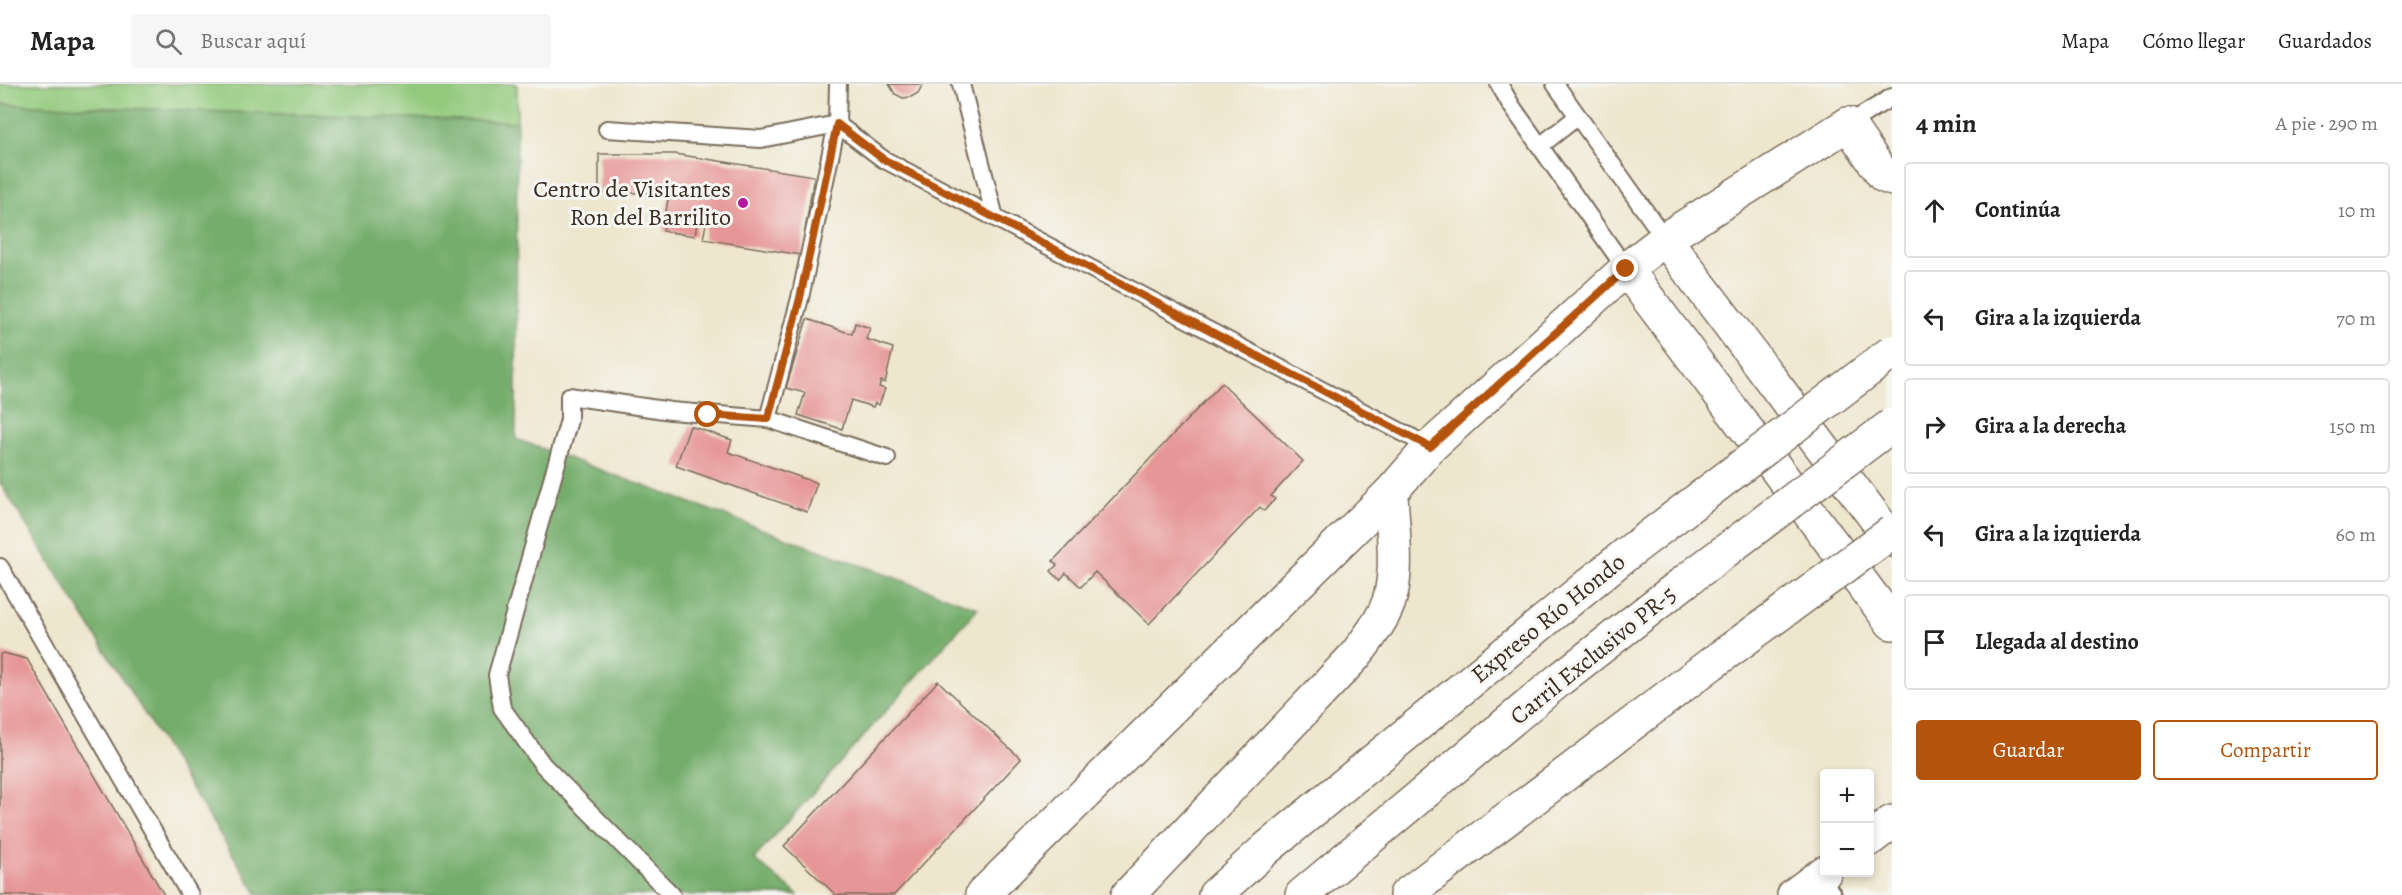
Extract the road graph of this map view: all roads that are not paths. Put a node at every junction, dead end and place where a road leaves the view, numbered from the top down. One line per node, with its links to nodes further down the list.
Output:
1 (838, 84): 7 (lane)
2 (961, 84): 12 (lane)
3 (1499, 84): 10 (lane)
4 (1555, 84): 6 (lane)
5 (1892, 97): 8 (lane)
6 (1577, 117): 10 (lane); 13 (lane)
7 (837, 124): 9 (lane); 12 (lane); 16 (lane)
8 (1848, 124): 11 (main road); 13 (main road)
9 (607, 129)
10 (1540, 146): 14 (lane)
11 (1892, 179)
12 (995, 218): 18 (lane)
13 (1665, 240): 14 (main road); 22 (main road)
14 (1626, 269): 18 (main road); 24 (main road)
15 (1892, 352): 31 (main road, Expreso Río Hondo, bridge)
16 (768, 419): 19 (lane); 28 (lane)
17 (1892, 425): 32 (main road, Carril Exclusivo PR-5, bridge)
18 (1430, 447): 20 (main road)
19 (887, 458)
20 (1391, 492): 29 (main road); 30 (main road)
21 (1892, 532): 33 (main road, bridge)
22 (1892, 540)
23 (0, 567): 27 (lane)
24 (1892, 623)
25 (1892, 822): 26 (main road)
26 (1874, 835)
27 (190, 895)
28 (672, 895)
29 (982, 895)
30 (1128, 895)
31 (1215, 895)
32 (1302, 895)
33 (1406, 895)

